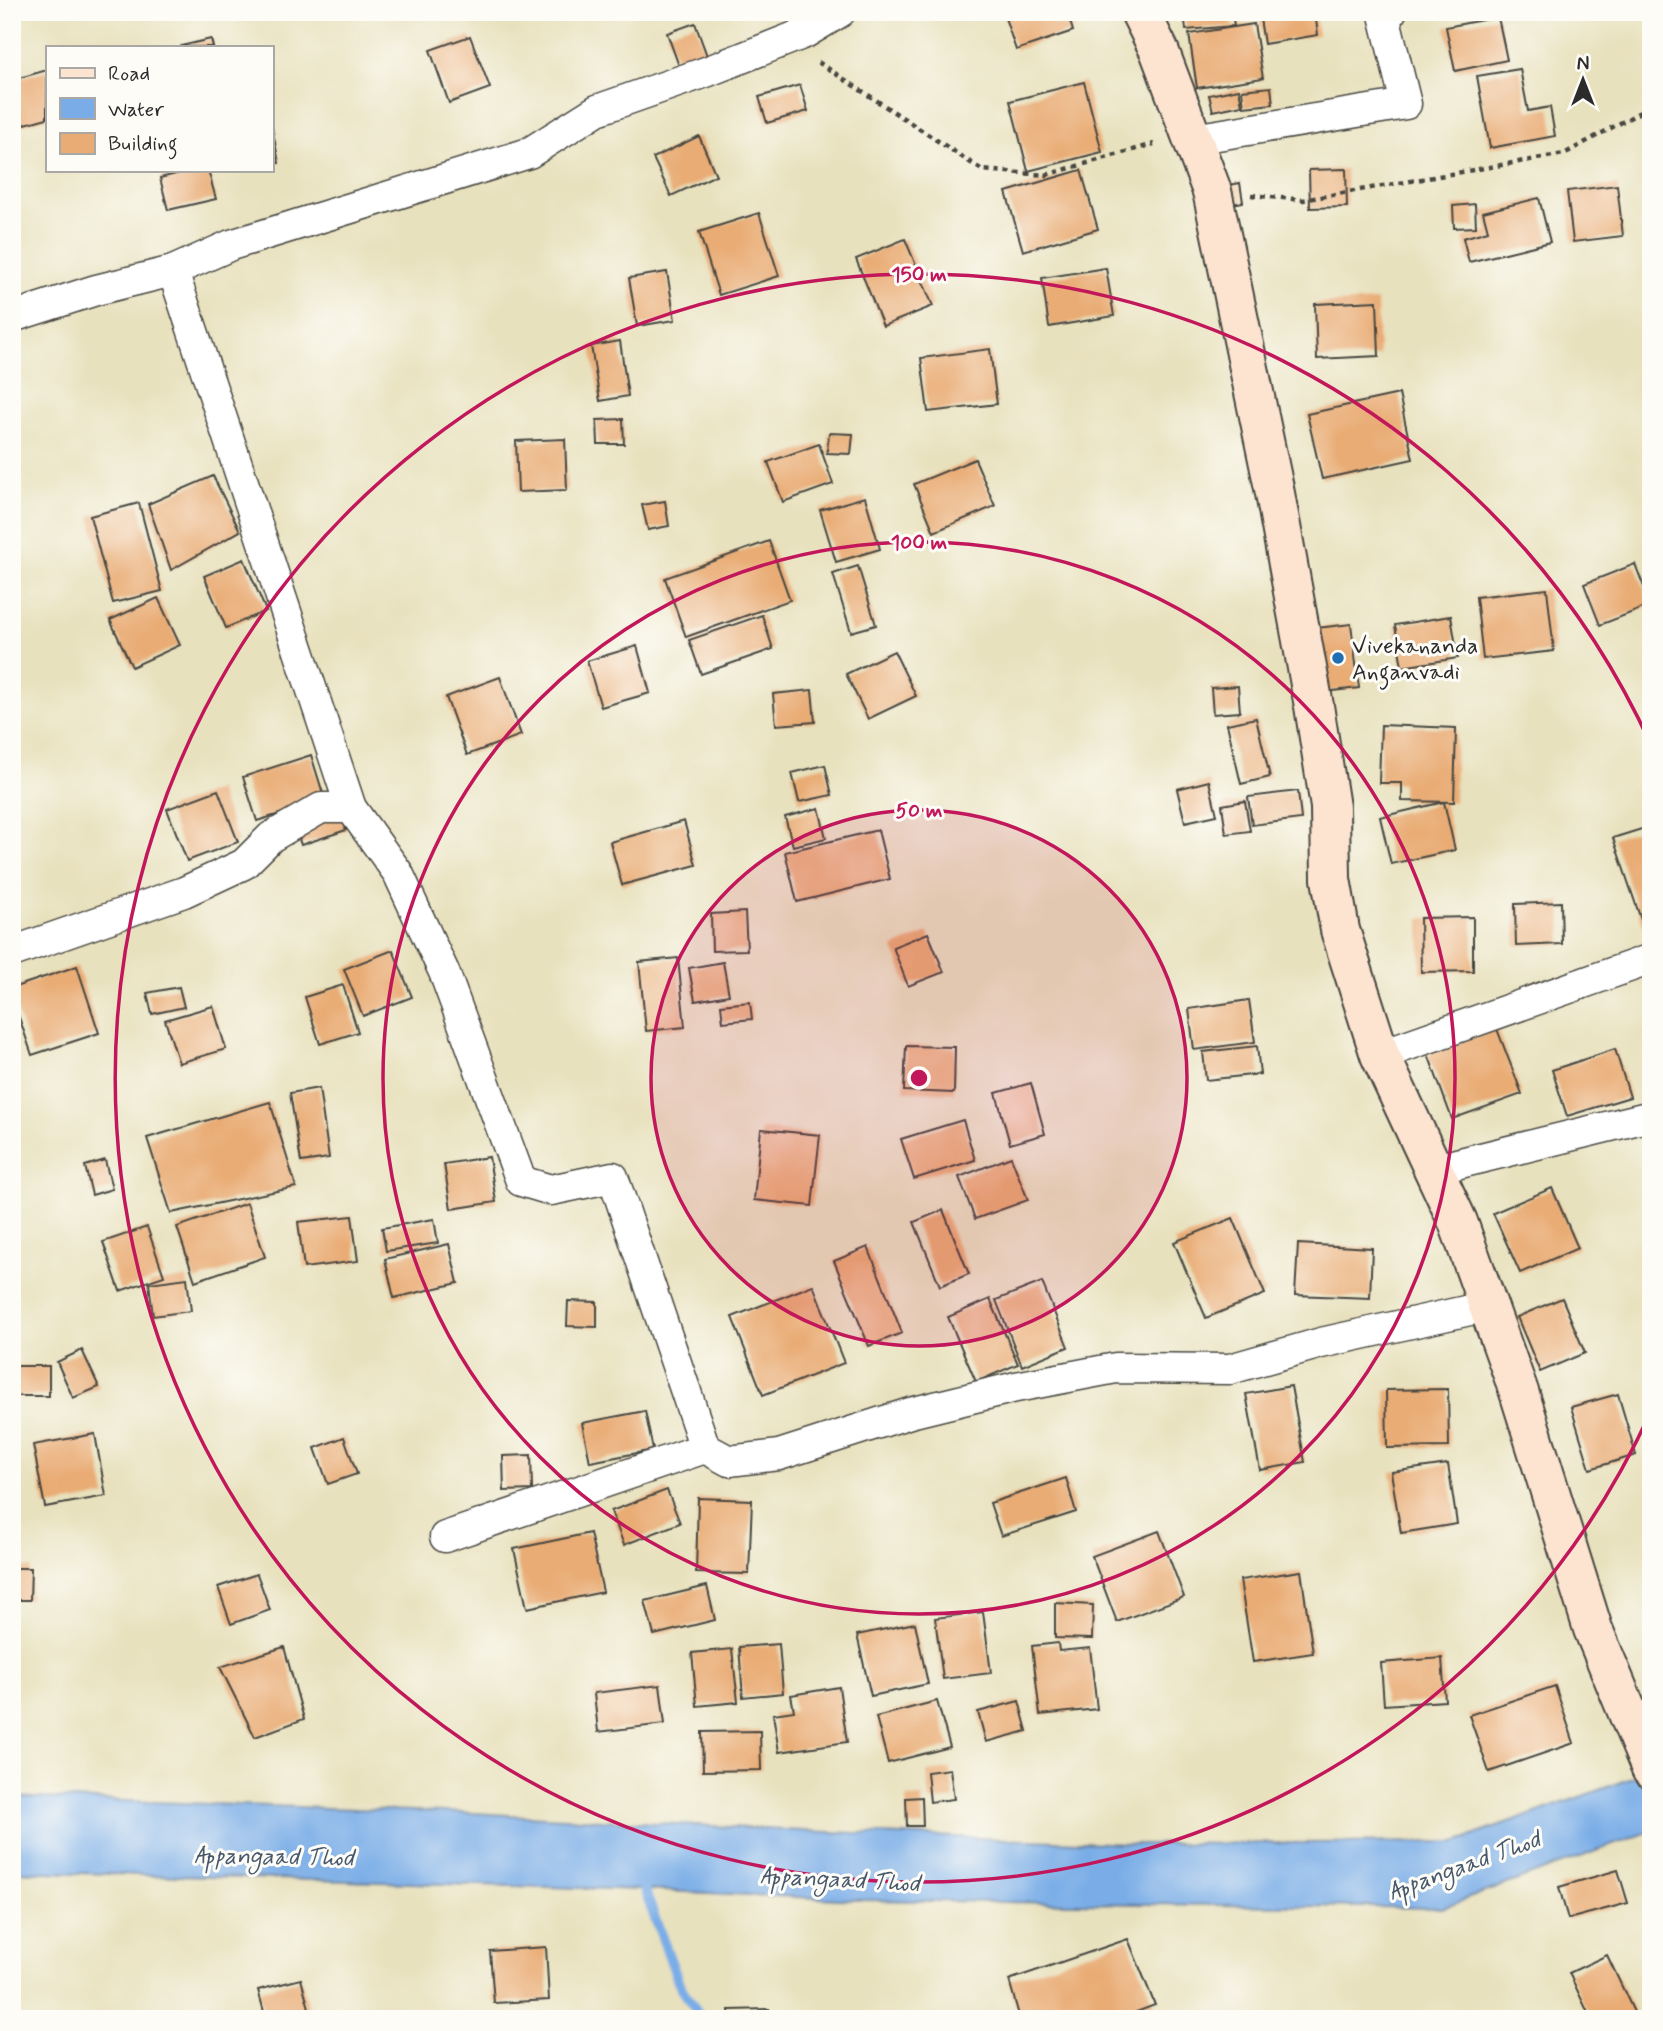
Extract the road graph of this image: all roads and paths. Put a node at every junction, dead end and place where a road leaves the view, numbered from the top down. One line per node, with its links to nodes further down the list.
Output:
1 (840, 12): 4 (street)
2 (1140, 12): 6 (main road)
3 (1391, 12): 6 (street)
4 (785, 40): 6 (path); 8 (street)
5 (1651, 106): 7 (path)
6 (1192, 136): 7 (main road)
7 (1212, 191): 13 (main road)
8 (173, 271): 9 (street); 10 (street)
9 (12, 317)
10 (351, 808): 11 (street); 17 (street)
11 (12, 952)
12 (1651, 958): 13 (street)
13 (1380, 1055): 15 (main road)
14 (1651, 1116): 15 (street)
15 (1436, 1169): 16 (main road)
16 (1488, 1306): 17 (street); 19 (main road)
17 (705, 1448): 18 (street)
18 (445, 1537)
19 (1651, 1767)

